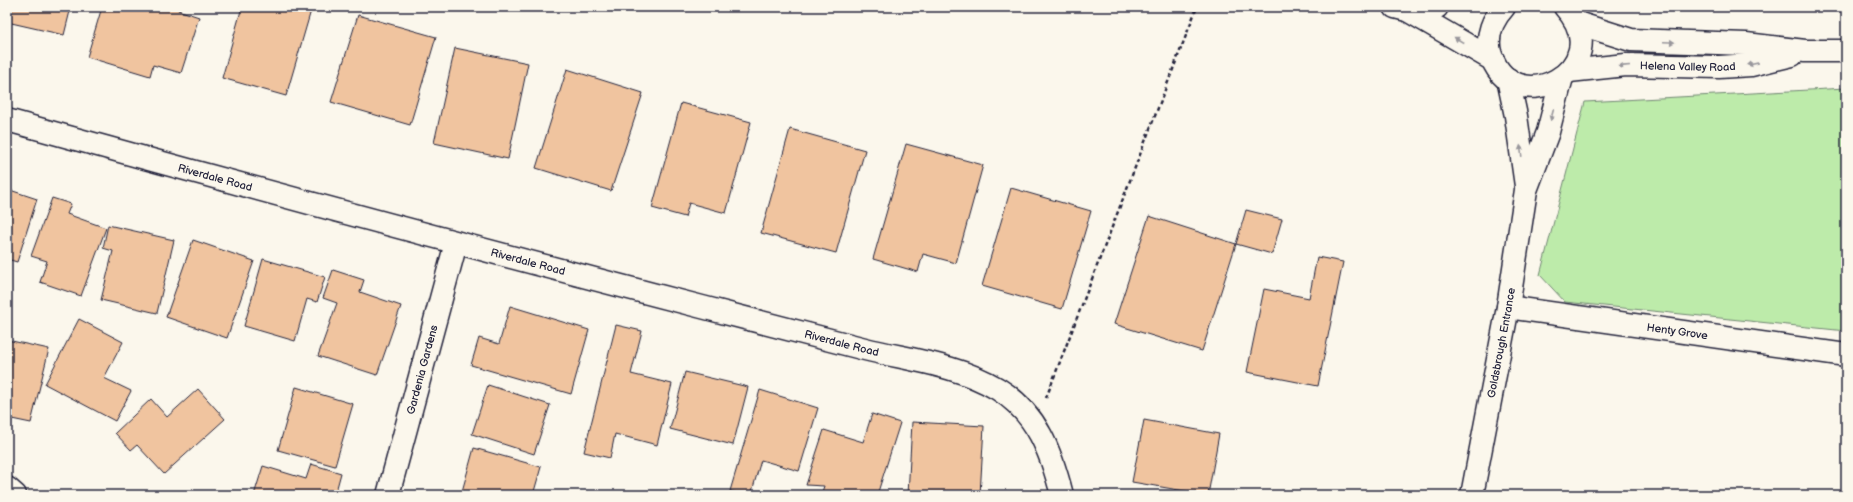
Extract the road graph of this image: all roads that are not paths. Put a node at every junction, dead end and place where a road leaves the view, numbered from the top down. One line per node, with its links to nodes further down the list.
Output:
1 (1437, 7): 4 (street)
2 (1486, 7): 3 (street)
3 (1504, 7): 8 (street)
4 (1401, 9): 8 (street, one-way to 4)
5 (1571, 13): 6 (street, Helena Valley Road, one-way to 6); 9 (street, Goldsbrough Entrance)
6 (1805, 51): 7 (street, Helena Valley Road); 9 (street, Helena Valley Road, one-way to 9)
7 (1846, 51)
8 (1493, 60): 10 (street)
9 (1566, 74): 10 (street, Helena Valley Road); 12 (street, Goldsbrough Entrance, one-way to 12)
10 (1508, 79): 12 (street, Goldsbrough Entrance, one-way to 10)
11 (7, 120): 13 (street, Riverdale Road)
12 (1526, 190): 14 (street, Goldsbrough Entrance)
13 (456, 243): 18 (street, Gardenia Gardens); 19 (street, Riverdale Road)
14 (1508, 307): 15 (street, Henty Grove); 20 (street, Goldsbrough Entrance)
15 (1846, 355)
16 (7, 488): 17 (street)
17 (15, 495)
18 (388, 495)
19 (1062, 495)
20 (1472, 495)

